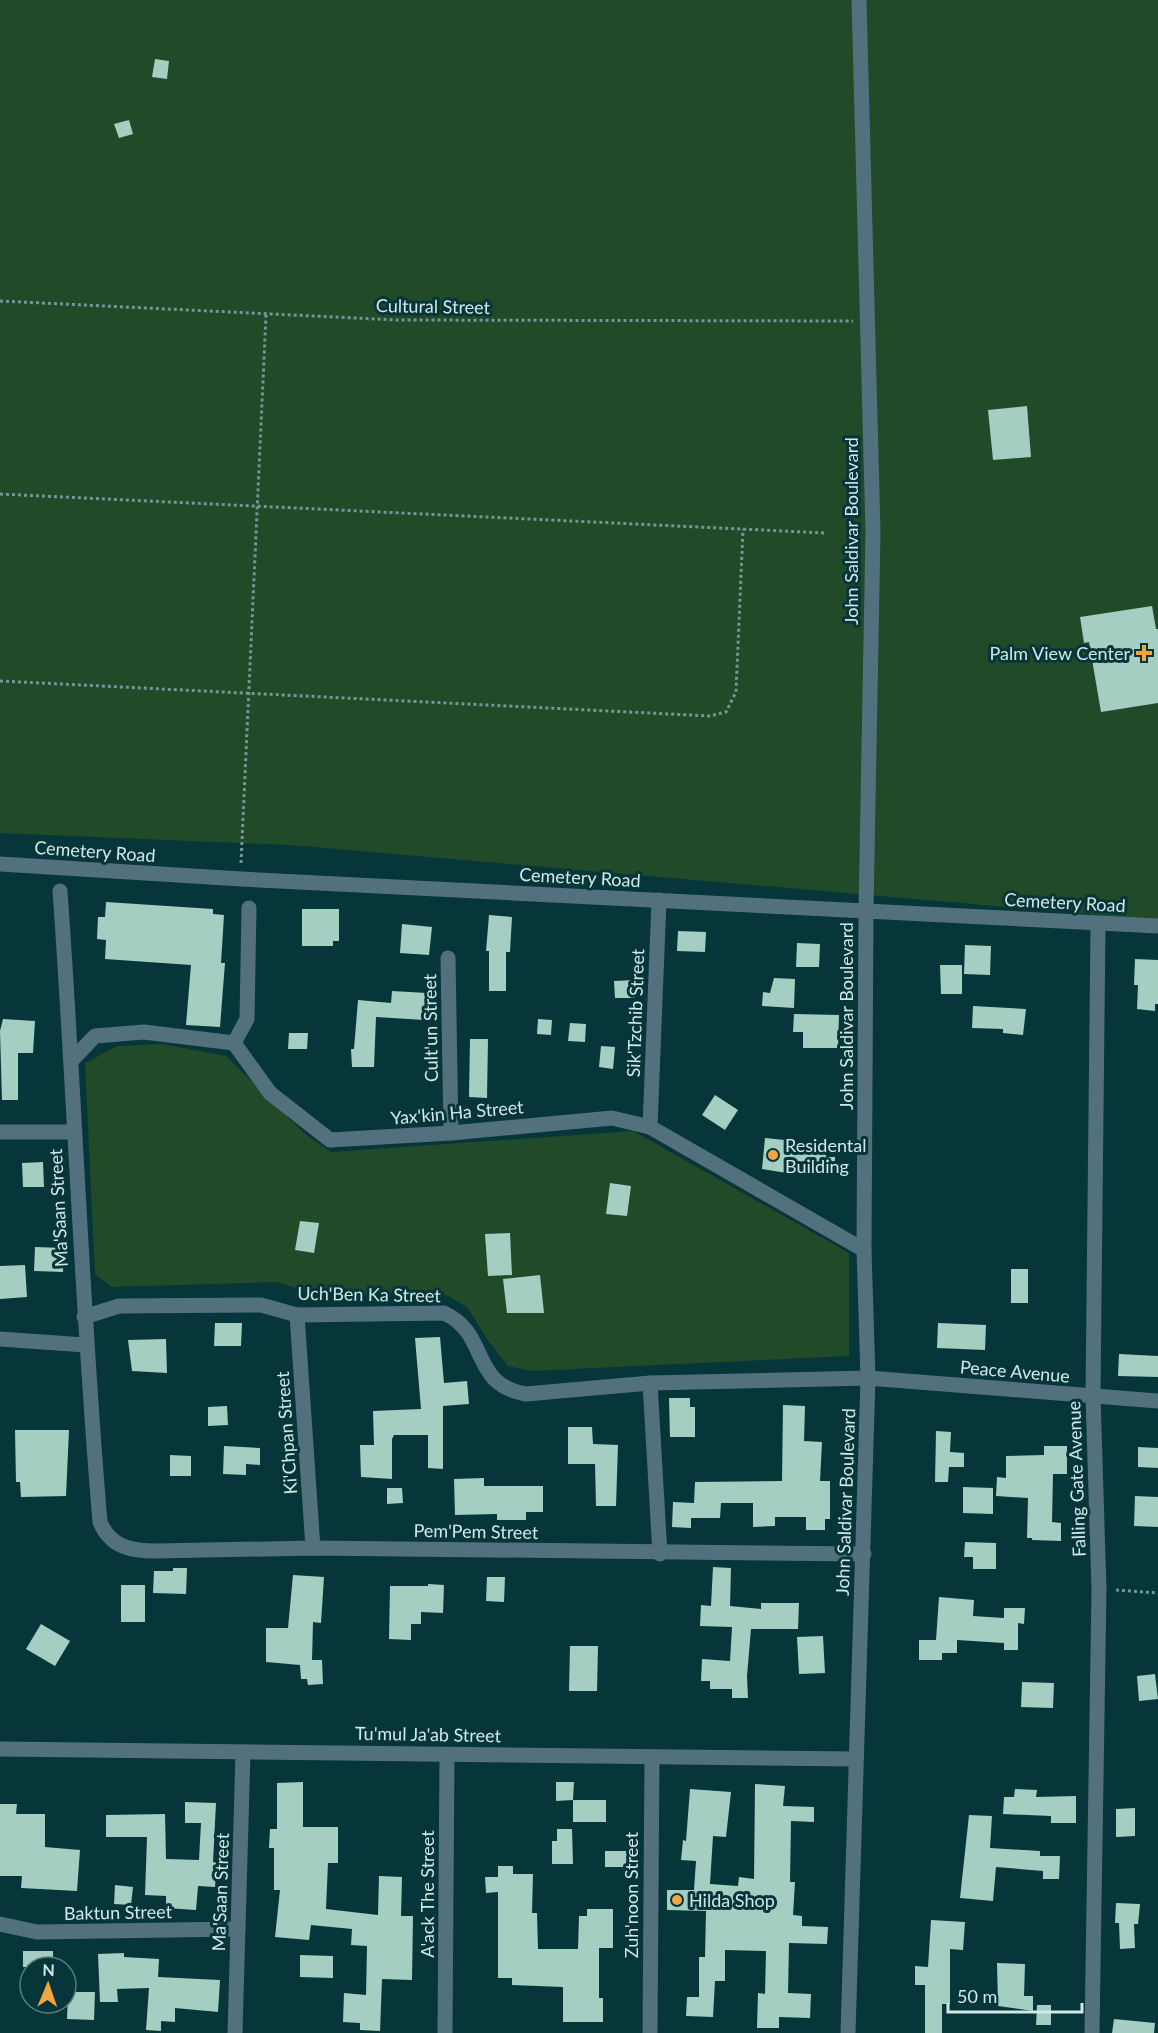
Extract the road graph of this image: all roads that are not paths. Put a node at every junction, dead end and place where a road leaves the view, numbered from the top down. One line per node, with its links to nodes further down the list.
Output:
1 (859, 0): 6 (street, John Saldivar Boulevard)
2 (0, 864): 4 (street, Cemetery Road)
3 (60, 891): 11 (street, Ma'Saan Street)
4 (659, 900): 6 (street, Cemetery Road); 12 (street, Sik'Tzchib Street)
5 (249, 908): 10 (street)
6 (866, 911): 7 (street, Cemetery Road); 16 (street, John Saldivar Boulevard)
7 (1098, 924): 8 (street, Cemetery Road); 23 (street, Falling Gate Avenue)
8 (1158, 926)
9 (448, 958): 15 (street, Cult'un Street)
10 (234, 1043): 11 (street); 15 (street, Yax'kin Ha Street)
11 (72, 1060): 14 (street, Ma'Saan Street)
12 (650, 1127): 15 (street, Yax'kin Ha Street); 16 (street, Yax'kin Ha Street)
13 (0, 1132): 14 (street)
14 (73, 1132): 18 (street, Ma'Saan Street)
15 (451, 1133)
16 (864, 1250): 21 (street, John Saldivar Boulevard)
17 (297, 1315): 18 (street, Uch'Ben Ka Street); 22 (street, Uch'Ben Ka Street); 26 (street, Ki'Chpan Street)
18 (84, 1317): 20 (street, Ma'Saan Street)
19 (0, 1339): 20 (street)
20 (85, 1345): 25 (street, Ma'Saan Street)
21 (868, 1378): 22 (street, Uch'Ben Ka Street); 23 (street, Peace Avenue); 28 (street, John Saldivar Boulevard)
22 (650, 1383): 27 (street)
23 (1093, 1396): 24 (street, Peace Avenue); 40 (street, Falling Gate Avenue)
24 (1158, 1401)
25 (100, 1522): 26 (street, Pem'Pem Street)
26 (313, 1548): 27 (street, Pem'Pem Street)
27 (660, 1554): 28 (street, Pem'Pem Street)
28 (864, 1554): 33 (street, John Saldivar Boulevard)
29 (0, 1749): 30 (street, Tu'mul Ja'ab Street)
30 (243, 1752): 31 (street, Tu'mul Ja'ab Street); 35 (street, Ma'Saan Street)
31 (447, 1755): 32 (street, Tu'mul Ja'ab Street); 37 (street, A'ack The Street)
32 (651, 1757): 33 (street, Tu'mul Ja'ab Street); 38 (street, Zuh'noon Street)
33 (855, 1759): 39 (street, John Saldivar Boulevard)
34 (0, 1924): 35 (street, Baktun Street)
35 (238, 1929): 36 (street, Ma'Saan Street)
36 (235, 2033)
37 (445, 2033)
38 (650, 2033)
39 (848, 2033)
40 (1092, 2033)

